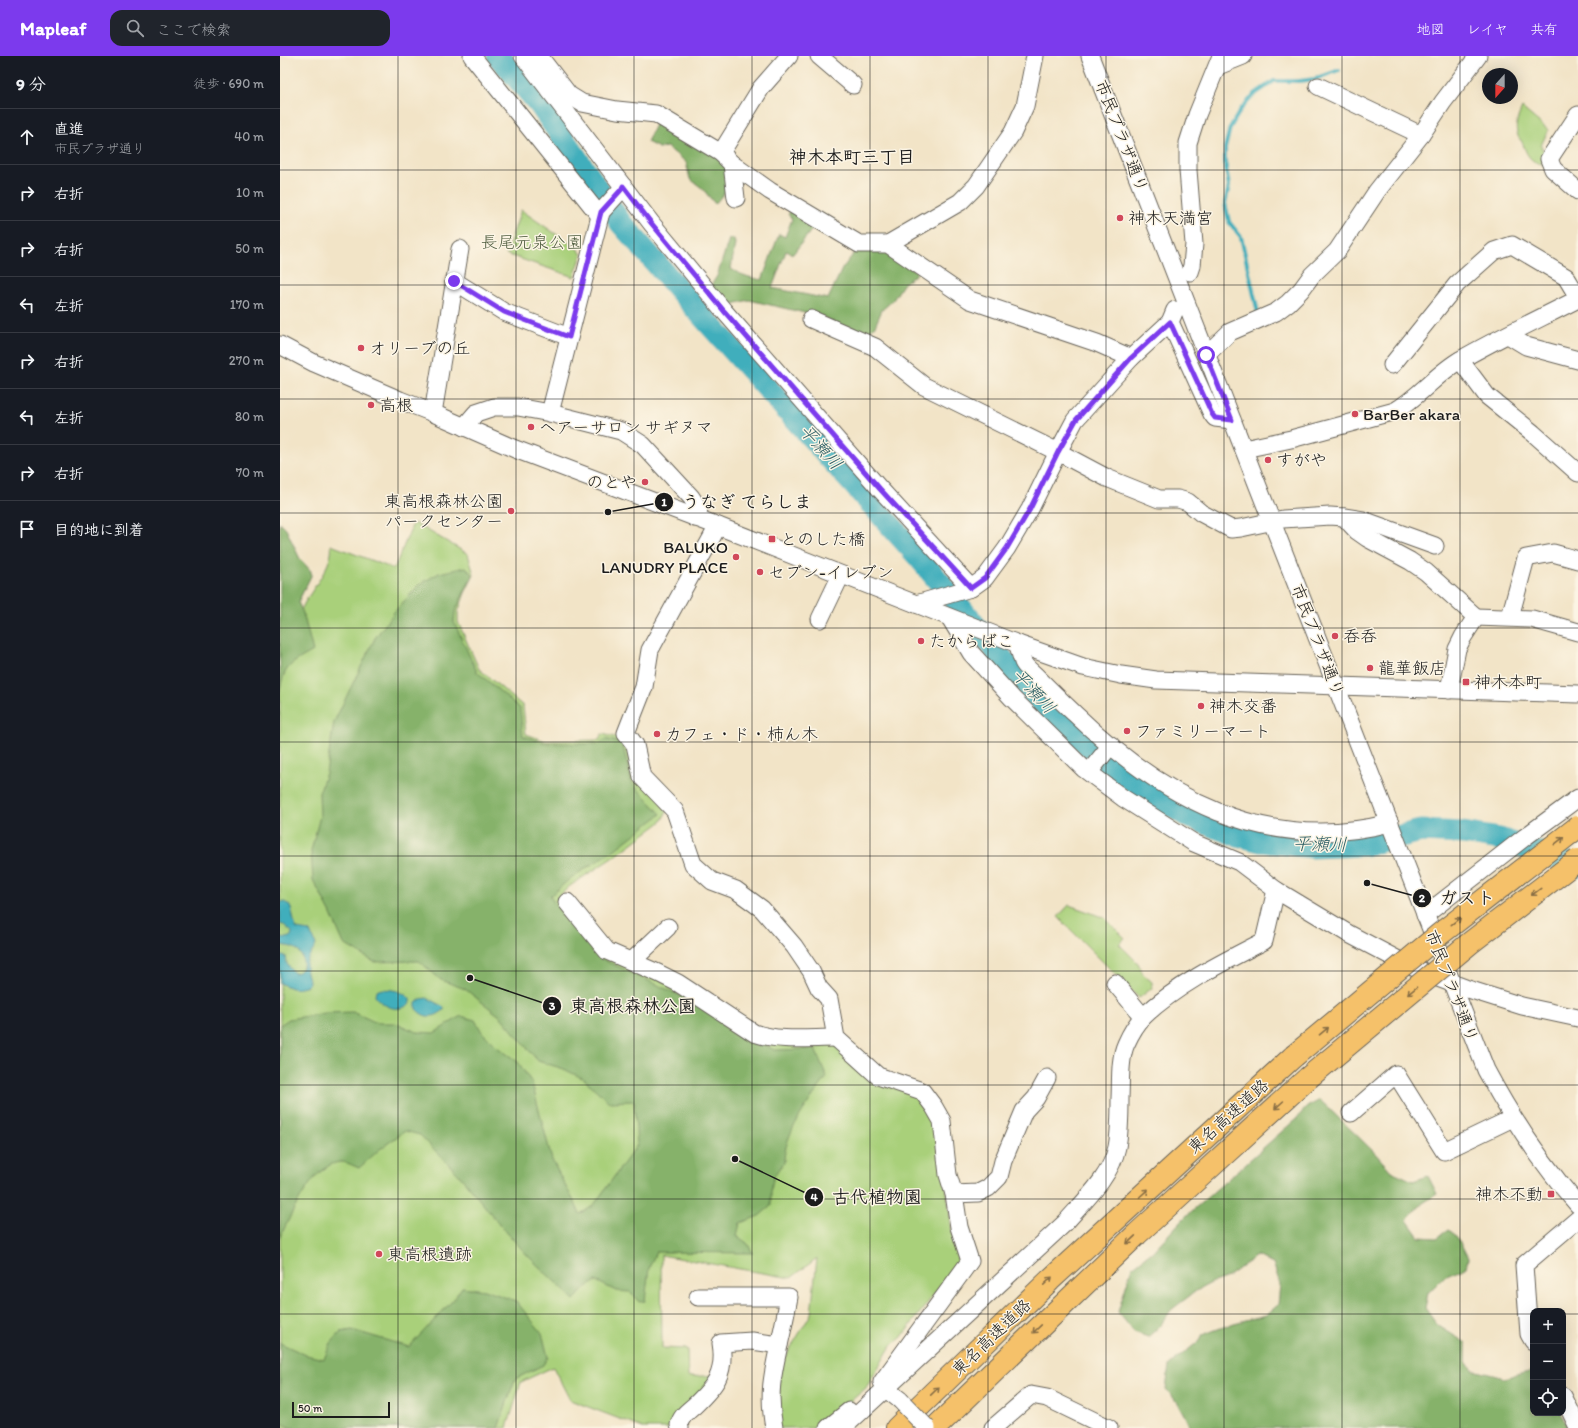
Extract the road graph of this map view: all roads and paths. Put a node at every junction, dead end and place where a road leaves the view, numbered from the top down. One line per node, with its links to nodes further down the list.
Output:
1 (472, 56): 19 (street)
2 (523, 56): 16 (street)
3 (539, 56): 15 (street)
4 (789, 56): 15 (street)
5 (819, 56): 11 (street)
6 (1035, 56): 20 (street)
7 (1090, 56): 29 (street, 市民プラザ通り)
8 (1242, 56): 10 (street)
9 (1478, 56): 14 (street)
10 (1220, 61): 22 (street)
11 (853, 85)
12 (1318, 86): 14 (street)
13 (1578, 115): 17 (street)
14 (1421, 135): 29 (street)
15 (727, 158): 18 (street); 20 (street)
16 (622, 188): 19 (street); 48 (street)
17 (1578, 191)
18 (736, 198)
19 (600, 214): 27 (street)
20 (888, 244): 30 (street)
21 (460, 249): 23 (street)
22 (1190, 272)
23 (454, 281): 27 (street); 34 (street)
24 (1578, 298): 26 (street); 33 (street)
25 (812, 319): 39 (street)
26 (1508, 335): 31 (street); 32 (street)
27 (569, 337): 35 (street)
28 (280, 345): 34 (street)
29 (1206, 355): 36 (street, 市民プラザ通り)
30 (1131, 358): 36 (street); 39 (street)
31 (1460, 360): 38 (street); 40 (street)
32 (1578, 360)
33 (1392, 365)
34 (433, 413): 37 (street)
35 (550, 413): 37 (street); 42 (street)
36 (1232, 420): 38 (street, 市民プラザ通り)
37 (464, 427): 42 (street)
38 (1244, 449): 43 (street, 市民プラザ通り)
39 (1058, 452): 43 (street); 48 (street)
40 (1578, 473)
41 (1344, 517): 43 (street); 45 (street); 50 (street)
42 (695, 518): 44 (street)
43 (1271, 521): 56 (street, 市民プラザ通り)
44 (718, 526): 47 (street); 74 (street)
45 (1435, 546)
46 (1578, 560): 51 (street)
47 (841, 575): 49 (street); 53 (street)
48 (971, 588): 49 (street)
49 (916, 604): 52 (street)
50 (1476, 616): 51 (street); 57 (street)
51 (1510, 617): 54 (street)
52 (950, 618): 55 (street); 60 (street)
53 (820, 619)
54 (1578, 632)
55 (1018, 644): 56 (street); 59 (street)
56 (1336, 686): 57 (street); 62 (street, 市民プラザ通り)
57 (1449, 690): 58 (street)
58 (1578, 694)
59 (1109, 747): 60 (street); 62 (street)
60 (1092, 769): 65 (street)
61 (1578, 798): 67 (street)
62 (1391, 825): 67 (street, 市民プラザ通り)
63 (1578, 827): 91 (highway, 東名高速道路, one-way to 63, bridge)
64 (1578, 860): 93 (highway, 東名高速道路, one-way to 93, bridge)
65 (1276, 890): 71 (street); 72 (street)
66 (566, 902): 69 (street)
67 (1425, 915): 71 (street, 市民プラザ通り)
68 (668, 927): 69 (street)
69 (632, 961): 74 (street)
70 (1116, 983): 72 (street)
71 (1451, 983): 73 (street); 77 (street, 市民プラザ通り)
72 (1143, 1017): 84 (street)
73 (1578, 1018)
74 (836, 1038): 78 (street)
75 (1047, 1078): 78 (street)
76 (1351, 1112): 77 (street)
77 (1513, 1118): 79 (street, 市民プラザ通り)
78 (954, 1194): 84 (street)
79 (1578, 1206)
80 (1578, 1219): 82 (street)
81 (698, 1297): 83 (street)
82 (1530, 1336)
83 (779, 1346): 87 (street); 88 (street)
84 (886, 1389): 89 (street); 90 (street); 92 (street, bridge)
85 (1566, 1402): 86 (street)
86 (1578, 1427)
87 (680, 1428)
88 (774, 1428)
89 (828, 1428)
90 (843, 1428)
91 (897, 1428)
92 (928, 1428)
93 (936, 1428)
94 (993, 1428): 95 (street)
95 (1109, 1428)

